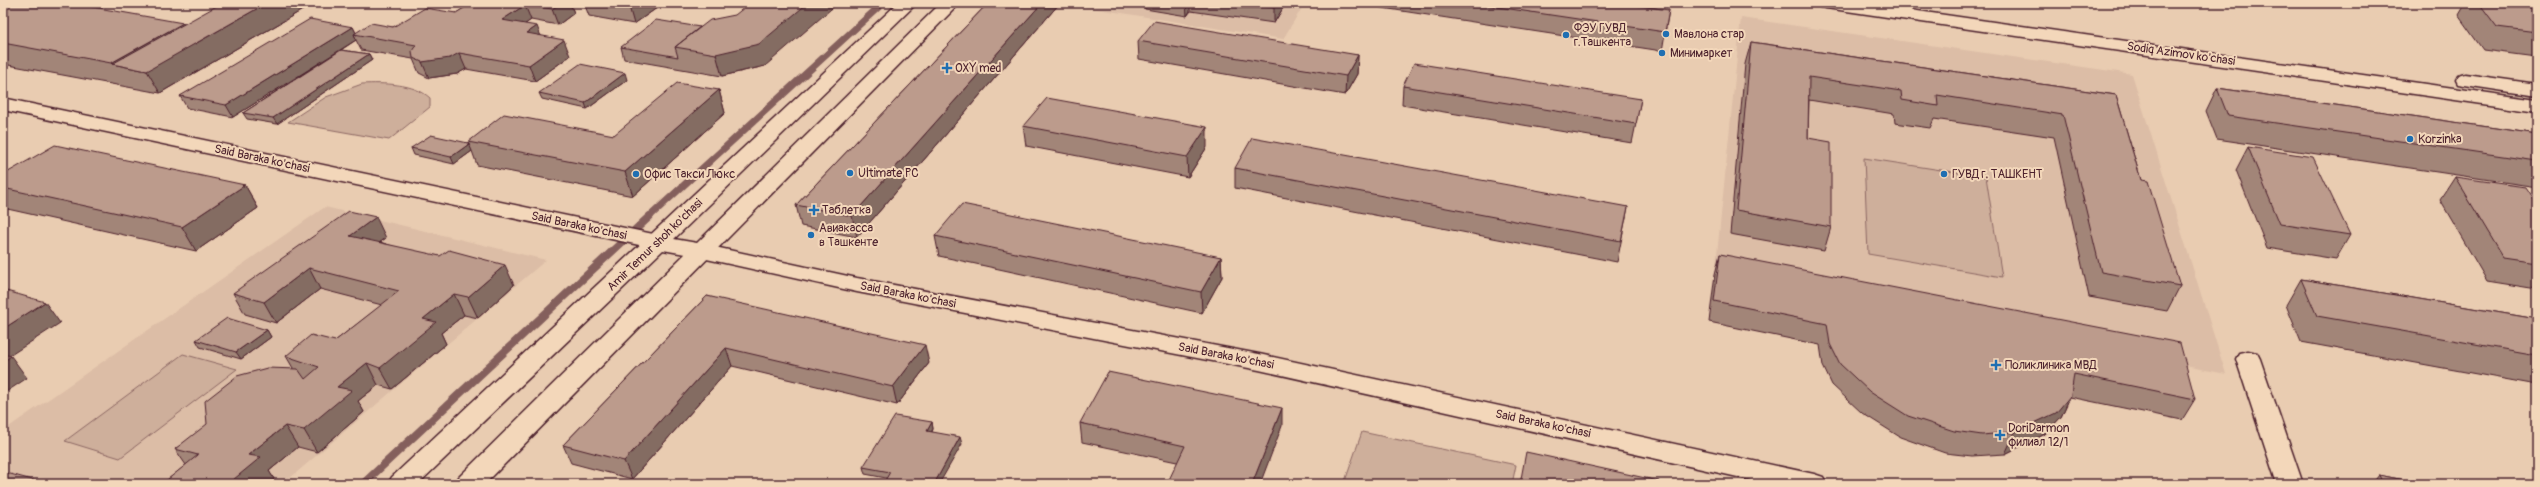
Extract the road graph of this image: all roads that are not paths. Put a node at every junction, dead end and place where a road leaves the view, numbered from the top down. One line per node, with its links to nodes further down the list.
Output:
1 (908, 3): 8 (main road, Amir Temur shoh ko'chasi)
2 (950, 3): 9 (main road)
3 (1826, 3): 4 (main road, Sodiq Azimov ko'chasi)
4 (1902, 6): 5 (main road, Sodiq Azimov ko'chasi); 7 (main road, Sodiq Azimov ko'chasi)
5 (2537, 90)
6 (3, 104): 8 (main road, Said Baraka ko'chasi)
7 (2537, 106)
8 (658, 242): 9 (main road, Said Baraka ko'chasi); 11 (main road, Amir Temur shoh ko'chasi)
9 (701, 251): 12 (main road); 13 (main road, Said Baraka ko'chasi)
10 (2248, 359): 14 (main road)
11 (401, 484)
12 (468, 484)
13 (1814, 484)
14 (2290, 484)

